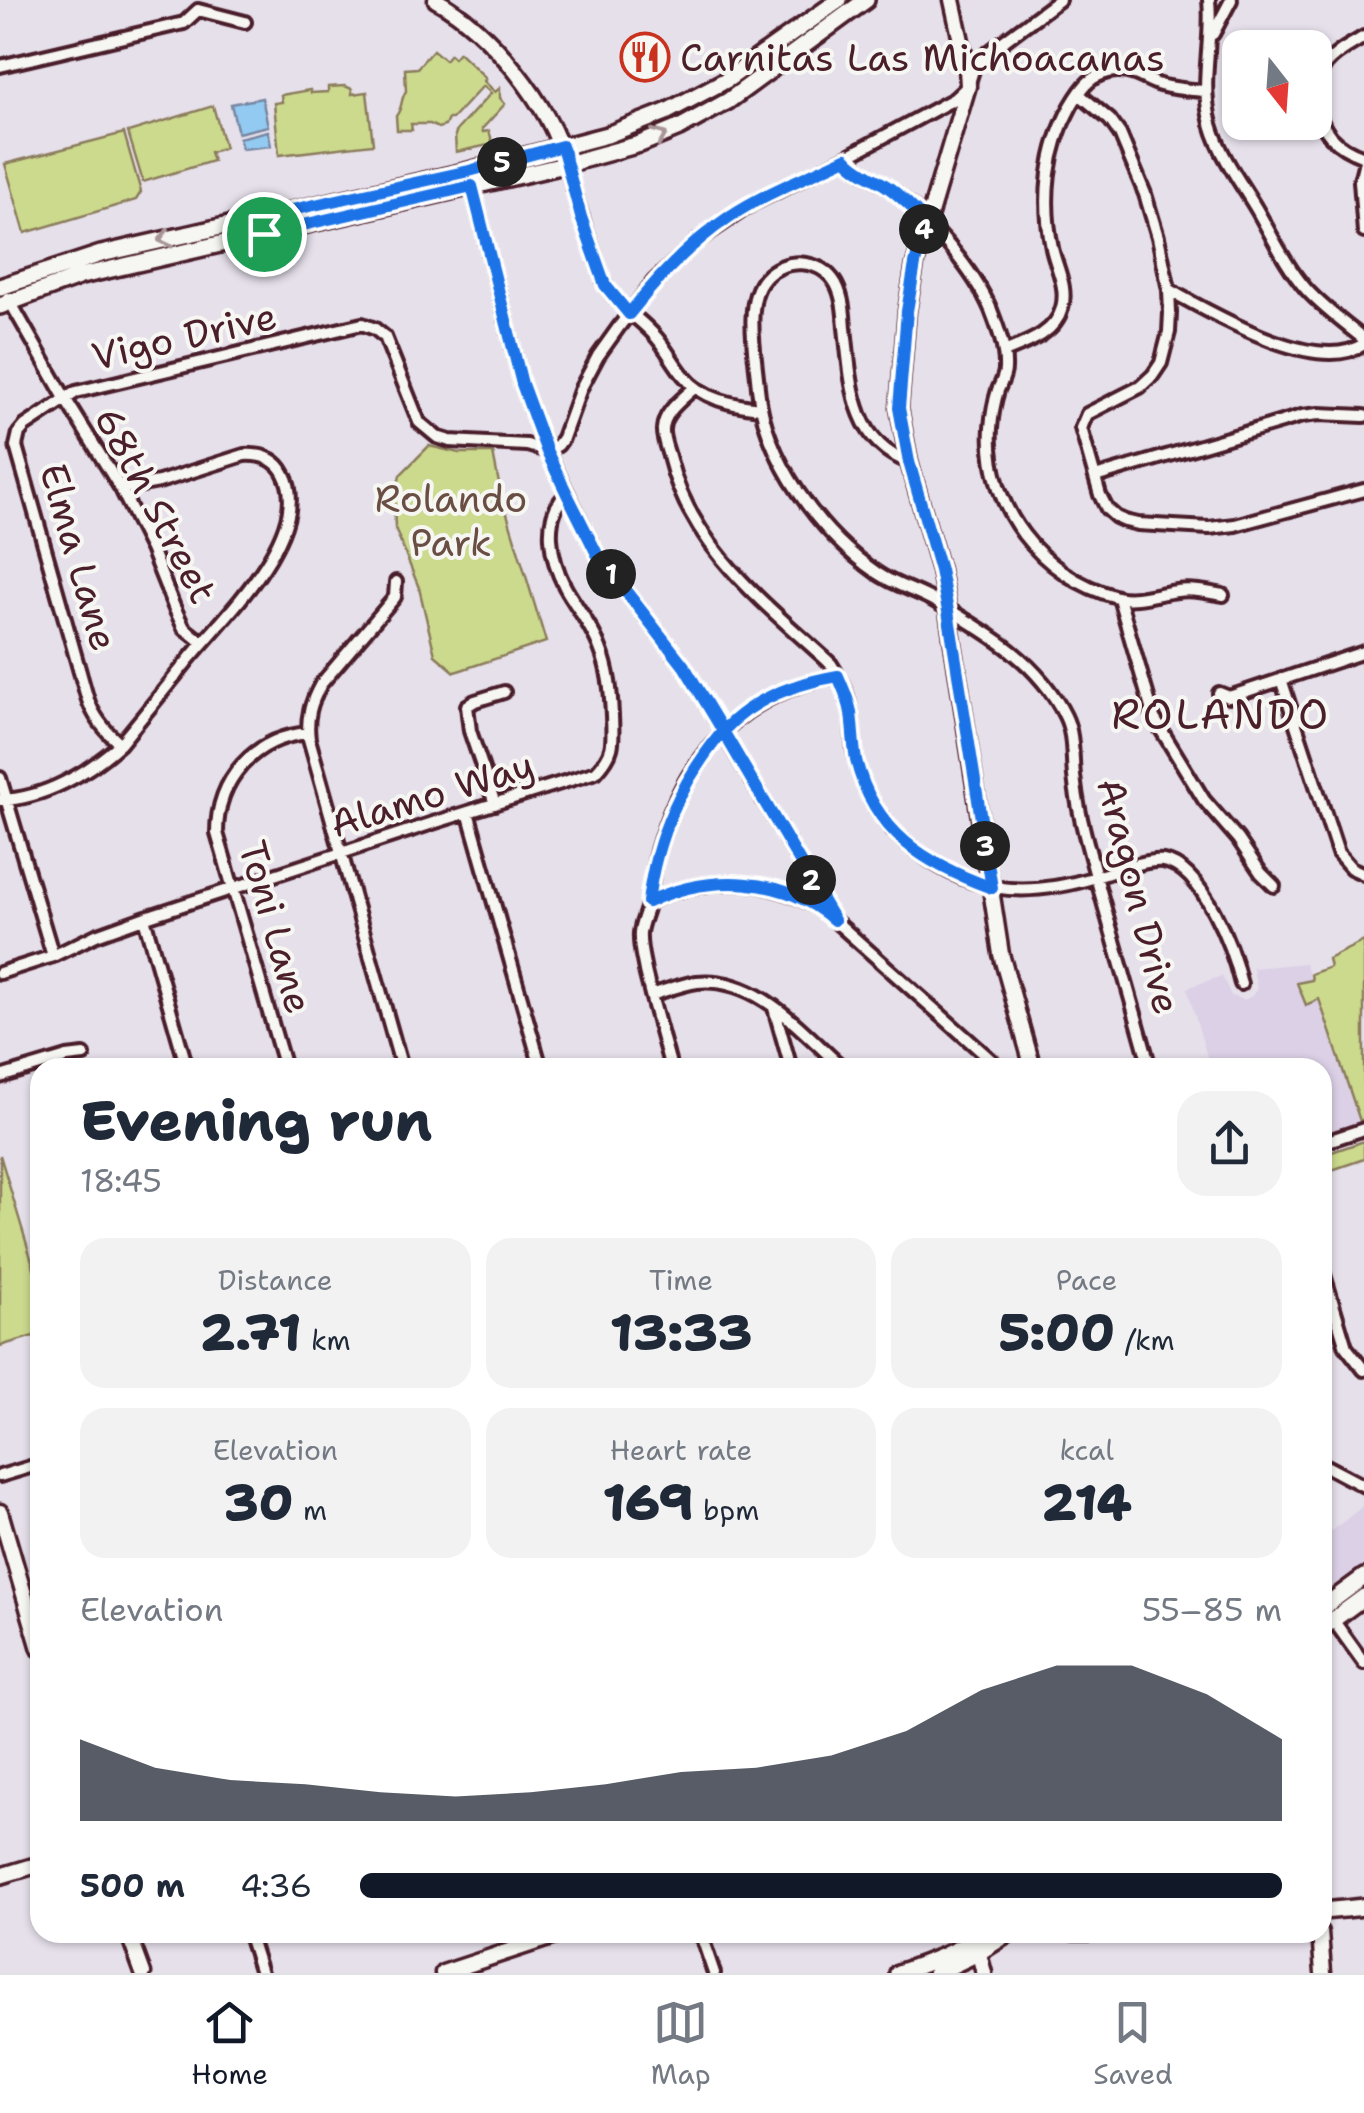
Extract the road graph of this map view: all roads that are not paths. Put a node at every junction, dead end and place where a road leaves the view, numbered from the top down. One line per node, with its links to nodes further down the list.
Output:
1 (436, 0): 16 (street)
2 (839, 0): 16 (main road)
3 (866, 0): 19 (main road, one-way to 3)
4 (952, 0): 13 (street)
5 (1059, 0): 13 (street)
6 (1209, 0): 11 (street)
7 (1232, 0): 11 (street)
8 (199, 5): 9 (street); 12 (street)
9 (245, 22)
10 (1364, 37): 17 (street)
11 (1210, 44): 14 (street)
12 (0, 66)
13 (968, 86): 18 (street); 23 (street)
14 (1206, 91): 15 (street); 30 (street)
15 (1079, 94): 27 (street); 31 (street)
16 (562, 146): 19 (street); 21 (main road)
17 (1364, 157)
18 (846, 158): 23 (street); 29 (street)
19 (566, 164): 21 (main road); 29 (street)
20 (1364, 164): 24 (street)
21 (470, 178): 22 (main road); 25 (main road); 36 (street)
22 (260, 217): 25 (main road); 26 (main road, one-way to 26)
23 (926, 221): 31 (street); 37 (street)
24 (1364, 232)
25 (264, 234): 28 (main road)
26 (1, 287): 28 (street, 68th Street)
27 (1169, 290): 30 (street); 38 (street)
28 (5, 304): 33 (street, 68th Street)
29 (629, 314): 32 (street); 36 (street)
30 (1364, 341)
31 (1004, 352): 44 (street)
32 (695, 387): 34 (street); 48 (street)
33 (66, 400): 36 (street, Vigo Drive); 39 (street, 68th Street); 54 (street, Elma Lane)
34 (760, 408): 37 (street, Aragon Drive); 45 (street, Aragon Drive)
35 (1364, 416): 38 (street)
36 (547, 452): 41 (street)
37 (909, 462): 45 (street)
38 (1095, 476): 40 (street)
39 (121, 489): 46 (street, 68th Street); 46 (street)
40 (1364, 490)
41 (567, 494): 52 (street); 57 (street, Alamo Way)
42 (396, 582): 53 (street)
43 (1223, 595): 44 (street)
44 (1119, 598): 62 (street)
45 (948, 611): 61 (street, Aragon Drive); 64 (street)
46 (203, 643): 54 (street)
47 (1364, 652): 49 (street)
48 (838, 676): 52 (street); 64 (street)
49 (1281, 679): 51 (street); 60 (street)
50 (504, 692): 57 (street)
51 (1218, 694)
52 (723, 731): 65 (street); 67 (street)
53 (308, 733): 59 (street); 63 (street, Toni Lane)
54 (120, 744): 56 (street)
55 (0, 778): 56 (street)
56 (4, 800): 68 (street)
57 (495, 804): 58 (street, Alamo Way)
58 (468, 812): 59 (street, Alamo Way); 78 (street)
59 (340, 854): 63 (street, Alamo Way); 77 (street)
60 (1360, 873)
61 (1097, 877): 64 (street); 70 (street); 84 (street, Aragon Drive)
62 (1274, 886)
63 (234, 888): 66 (street, Alamo Way); 76 (street, Toni Lane)
64 (992, 888): 83 (street)
65 (648, 902): 67 (street); 71 (street)
66 (144, 918): 68 (street, Alamo Way); 75 (street)
67 (834, 920): 82 (street)
68 (53, 956): 69 (street, Alamo Way)
69 (0, 973)
70 (1241, 984)
71 (650, 995): 72 (street); 79 (street)
72 (774, 1007): 80 (street); 81 (street)
73 (84, 1055): 74 (street)
74 (63, 1058)
75 (184, 1058)
76 (282, 1058)
77 (399, 1058)
78 (538, 1058)
79 (668, 1058)
80 (788, 1058)
81 (832, 1058)
82 (989, 1058)
83 (1030, 1058)
84 (1147, 1058)
85 (30, 1067): 86 (street)
86 (0, 1076)
87 (1364, 1130): 88 (street)
88 (1332, 1140)
89 (1332, 1301): 90 (street)
90 (1364, 1370)
91 (30, 1467): 93 (street)
92 (1332, 1469): 94 (street)
93 (0, 1476)
94 (1364, 1486)
95 (0, 1512): 97 (street)
96 (1364, 1577): 99 (main road)
97 (30, 1594)
98 (1364, 1597): 100 (main road)
99 (1332, 1609)
100 (1332, 1613)
101 (1332, 1624): 102 (street)
102 (1364, 1663)
103 (30, 1867): 104 (street)
104 (0, 1876)
105 (1364, 1907): 106 (main road)
106 (1332, 1910)
107 (132, 1943): 115 (street)
108 (251, 1943): 116 (street)
109 (534, 1943): 117 (street)
110 (704, 1943): 118 (street)
111 (971, 1943): 119 (main road)
112 (974, 1943): 120 (main road)
113 (979, 1943): 121 (street)
114 (1321, 1943): 122 (street)
115 (143, 1973)
116 (261, 1973)
117 (443, 1973)
118 (714, 1973)
119 (898, 1973)
120 (936, 1973)
121 (984, 1973)
122 (1323, 1973)

